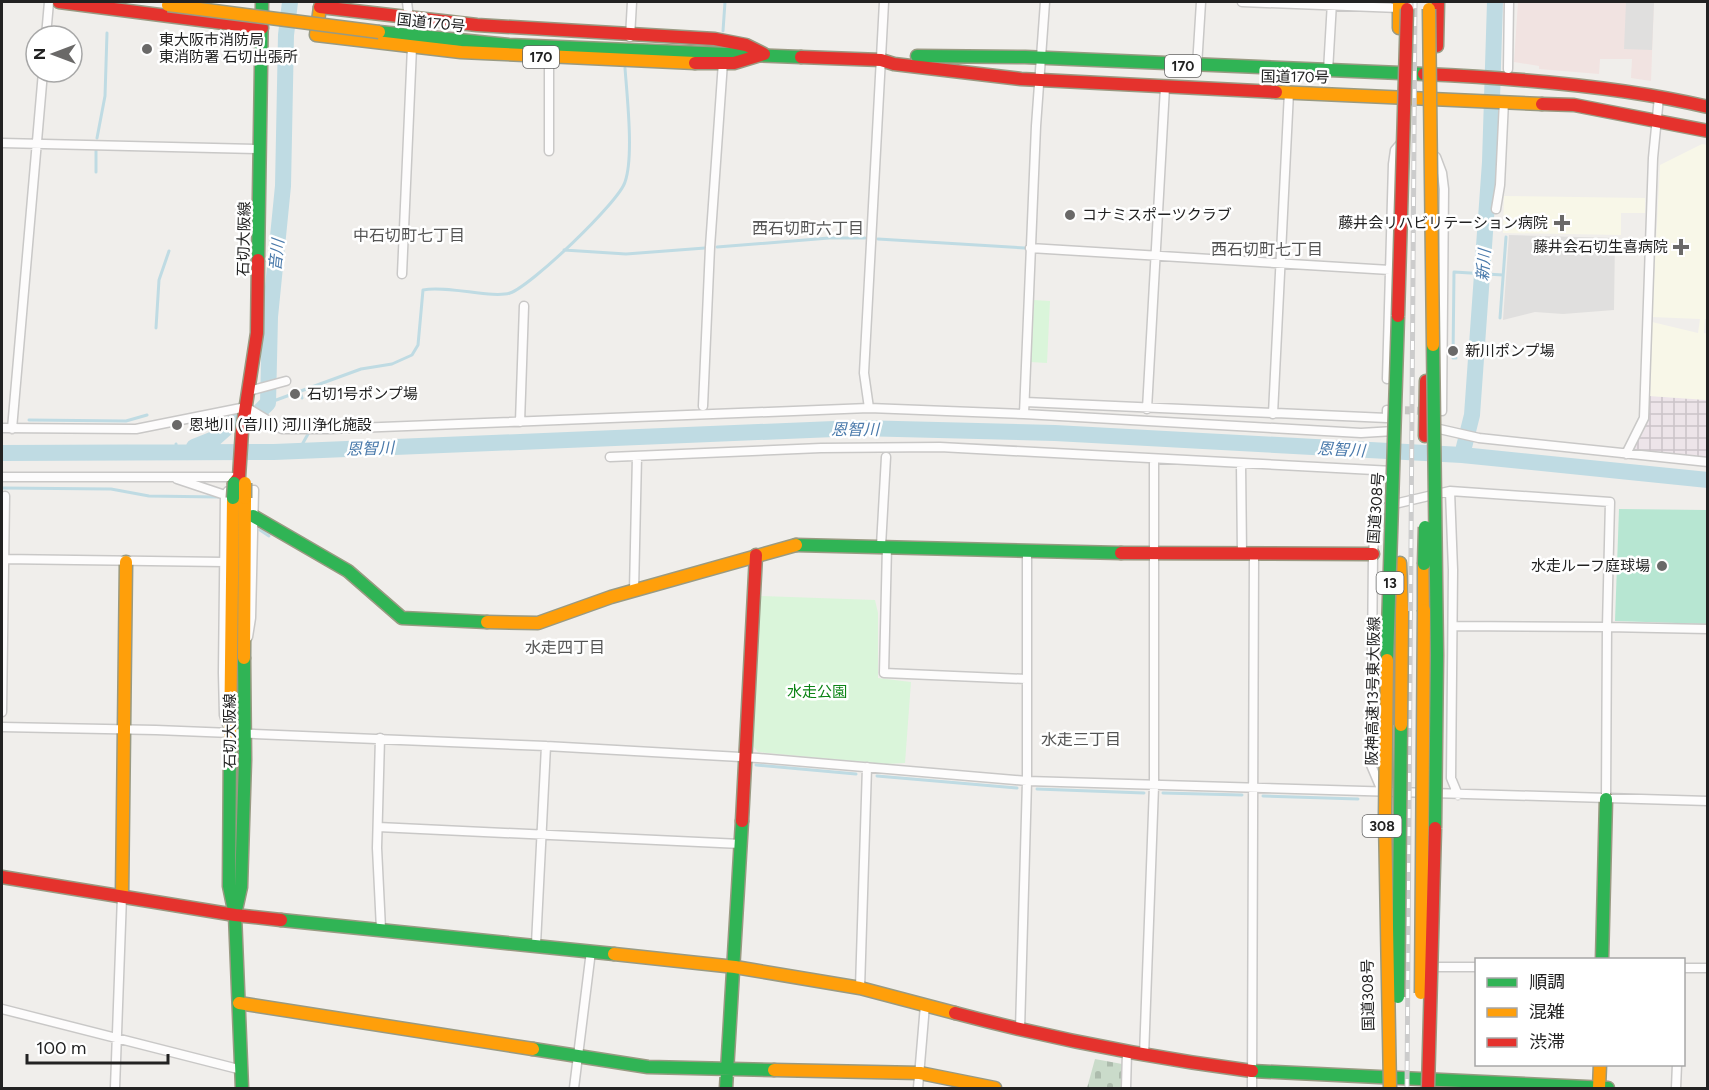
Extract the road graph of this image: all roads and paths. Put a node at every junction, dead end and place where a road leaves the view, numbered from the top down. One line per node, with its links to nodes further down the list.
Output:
1 (49, 2): 18 (street)
2 (59, 2): 19 (main road)
3 (137, 2): 20 (main road, 国道170号 / 170, bridge)
4 (214, 2): 20 (main road, 国道170号 / 170)
5 (262, 2): 19 (main road, 石切大阪線)
6 (407, 2): 17 (street)
7 (632, 2): 21 (street)
8 (884, 2): 27 (street)
9 (1045, 2): 26 (street)
10 (1201, 2): 28 (street)
11 (1242, 2): 15 (street)
12 (1430, 2): 32 (main road, bridge)
13 (1438, 2): 32 (main road)
14 (1509, 2): 29 (street)
15 (1331, 4): 16 (street); 30 (street)
16 (1402, 4): 31 (main road, bridge)
17 (409, 18): 21 (main road, 170); 22 (main road, 170)
18 (47, 24)
19 (261, 28): 47 (main road, 石切大阪線)
20 (379, 28): 21 (main road, 国道170号 / 170); 25 (main road, 国道170号 / 170)
21 (630, 38): 23 (main road, 170); 25 (main road, 国道170号 / 170)
22 (412, 47): 24 (main road, 170); 55 (street)
23 (764, 54): 25 (main road, 170); 27 (main road, 国道170号 / 170)
24 (549, 57): 25 (main road, 170); 48 (street)
25 (723, 57): 60 (street)
26 (1041, 57): 27 (main road, 国道170号 / 170); 28 (main road, 国道170号 / 170); 33 (street)
27 (881, 60): 33 (main road, 国道170号 / 170); 62 (street)
28 (1197, 66): 30 (main road, 国道170号 / 170)
29 (1508, 69)
30 (1328, 71): 31 (main road, 国道170号 / 170)
31 (1403, 76): 32 (main road, 国道170号 / 170); 37 (main road, 国道308号 / 308); 151 (main road, 阪神高速13号東大阪線 / 13, bridge)
32 (1432, 77): 38 (main road); 39 (main road, 国道170号 / 170); 152 (main road, bridge)
33 (1040, 79): 35 (main road, 国道170号 / 170); 51 (street)
34 (42, 84): 46 (street)
35 (1165, 87): 36 (main road, 国道170号 / 170); 52 (street)
36 (1289, 92): 37 (main road, 国道170号 / 170); 53 (street)
37 (1401, 95): 38 (main road, 国道170号 / 170); 44 (main road, 国道308号 / 308)
38 (1435, 97): 40 (main road, 国道170号 / 170); 49 (main road); 71 (main road)
39 (1659, 97): 41 (main road, 国道170号 / 170); 42 (street)
40 (1501, 101): 42 (main road, 国道170号 / 170); 50 (street)
41 (1707, 107)
42 (1656, 120): 43 (main road, 国道170号 / 170); 73 (street)
43 (1707, 131)
44 (1401, 142): 54 (street); 70 (main road, 国道308号 / 308)
45 (2, 143): 46 (street)
46 (37, 144): 47 (street); 69 (street)
47 (260, 149): 58 (main road, 石切大阪線)
48 (549, 151)
49 (1435, 154): 64 (street); 71 (main road)
50 (1496, 209)
51 (1030, 248): 52 (street); 59 (street)
52 (1154, 255): 53 (street); 63 (street)
53 (1281, 263): 54 (street); 66 (street)
54 (1390, 270): 66 (street)
55 (402, 274)
56 (524, 306): 67 (street)
57 (286, 381): 58 (street)
58 (255, 390): 61 (main road, 石切大阪線)
59 (1025, 402): 63 (street); 65 (street)
60 (703, 406)
61 (246, 407): 67 (street); 69 (street); 83 (main road, 石切大阪線)
62 (869, 408): 65 (street); 67 (street)
63 (1147, 409): 66 (street)
64 (1440, 411)
65 (1024, 414): 70 (street)
66 (1273, 414)
67 (520, 422)
68 (2, 428): 69 (street)
69 (12, 429)
70 (1394, 432): 72 (main road, 国道308号 / 308, bridge)
71 (1432, 434): 73 (street); 111 (main road, bridge); 164 (main road, bridge)
72 (1394, 452): 80 (main road, 国道308号 / 308, bridge); 163 (main road, bridge)
73 (1626, 454): 77 (street)
74 (637, 456): 75 (street); 79 (street); 97 (street)
75 (610, 457)
76 (886, 457): 88 (street)
77 (1707, 462)
78 (1154, 463): 90 (street)
79 (1241, 464): 80 (street); 91 (street)
80 (1393, 471): 116 (main road, 国道308号 / 308, bridge)
81 (171, 476): 82 (street); 83 (street); 86 (street)
82 (2, 477)
83 (239, 479): 86 (main road, 石切大阪線, bridge)
84 (1450, 491): 92 (street); 98 (street); 99 (street)
85 (5, 496): 94 (street)
86 (234, 497): 87 (street); 96 (street); 101 (main road, 石切大阪線); 106 (main road, 石切大阪線)
87 (253, 516): 97 (main road); 101 (street)
88 (884, 546): 89 (main road); 93 (main road); 102 (street)
89 (1027, 552): 90 (main road); 102 (street)
90 (1154, 553): 91 (main road); 114 (street)
91 (1248, 554): 92 (main road); 115 (street)
92 (1373, 554): 116 (street)
93 (756, 555): 97 (main road); 110 (main road)
94 (3, 559): 95 (street); 103 (street)
95 (126, 562): 96 (street); 105 (main road)
96 (225, 562): 106 (street)
97 (634, 591)
98 (1453, 626): 99 (street); 111 (street)
99 (1607, 627): 100 (street); 119 (street)
100 (1707, 629)
101 (244, 656): 107 (main road, 石切大阪線)
102 (1026, 679): 113 (street)
103 (2, 712)
104 (2, 727): 105 (street)
105 (126, 729): 106 (street); 125 (main road)
106 (230, 734): 107 (street); 126 (main road, 石切大阪線)
107 (245, 734): 108 (street); 126 (main road, 石切大阪線)
108 (380, 738): 109 (street); 121 (street)
109 (546, 746): 110 (street); 122 (street)
110 (745, 757): 112 (street); 123 (main road)
111 (1445, 766): 117 (main road); 118 (street)
112 (867, 767): 113 (street); 136 (street)
113 (1027, 781): 114 (street); 140 (street)
114 (1154, 786): 115 (street); 144 (street)
115 (1253, 789): 116 (street); 149 (street)
116 (1382, 792): 117 (street); 151 (main road, 国道308号 / 308)
117 (1440, 795): 118 (street); 132 (main road)
118 (1458, 795): 119 (street)
119 (1606, 799): 120 (street); 130 (main road)
120 (1707, 801)
121 (378, 827): 122 (street); 127 (street)
122 (540, 834): 123 (street); 128 (street)
123 (741, 844): 131 (main road)
124 (2, 877): 125 (main road)
125 (122, 896): 126 (main road); 141 (street)
126 (236, 915): 127 (main road); 137 (main road, 石切大阪線)
127 (381, 929): 128 (main road)
128 (536, 944): 129 (main road)
129 (591, 951): 131 (main road); 143 (street)
130 (1602, 958)
131 (735, 967): 136 (main road); 147 (main road)
132 (1439, 967): 133 (street); 152 (main road)
133 (1475, 967)
134 (1685, 968): 135 (street)
135 (1707, 968)
136 (860, 988): 138 (main road)
137 (238, 1003): 143 (main road); 148 (main road, 石切大阪線)
138 (925, 1005): 140 (main road); 150 (street)
139 (2, 1009): 141 (street)
140 (1020, 1029): 142 (main road)
141 (117, 1038): 148 (street); 155 (street)
142 (1127, 1052): 144 (main road); 161 (street)
143 (578, 1055): 147 (main road); 157 (street)
144 (1144, 1056): 149 (main road)
145 (1600, 1066): 154 (main road)
146 (1677, 1066): 165 (street)
147 (727, 1068): 150 (main road); 158 (main road)
148 (242, 1070): 156 (main road, 石切大阪線)
149 (1252, 1071): 151 (main road); 162 (street)
150 (920, 1073): 159 (street); 160 (main road)
151 (1387, 1085): 152 (main road)
152 (1432, 1085): 153 (main road)
153 (1531, 1086): 154 (main road)
154 (1599, 1088)
155 (115, 1089)
156 (242, 1089)
157 (574, 1089)
158 (726, 1089)
159 (918, 1089)
160 (995, 1089)
161 (1126, 1089)
162 (1252, 1089)
163 (1396, 1089)
164 (1420, 1089)
165 (1676, 1089)

